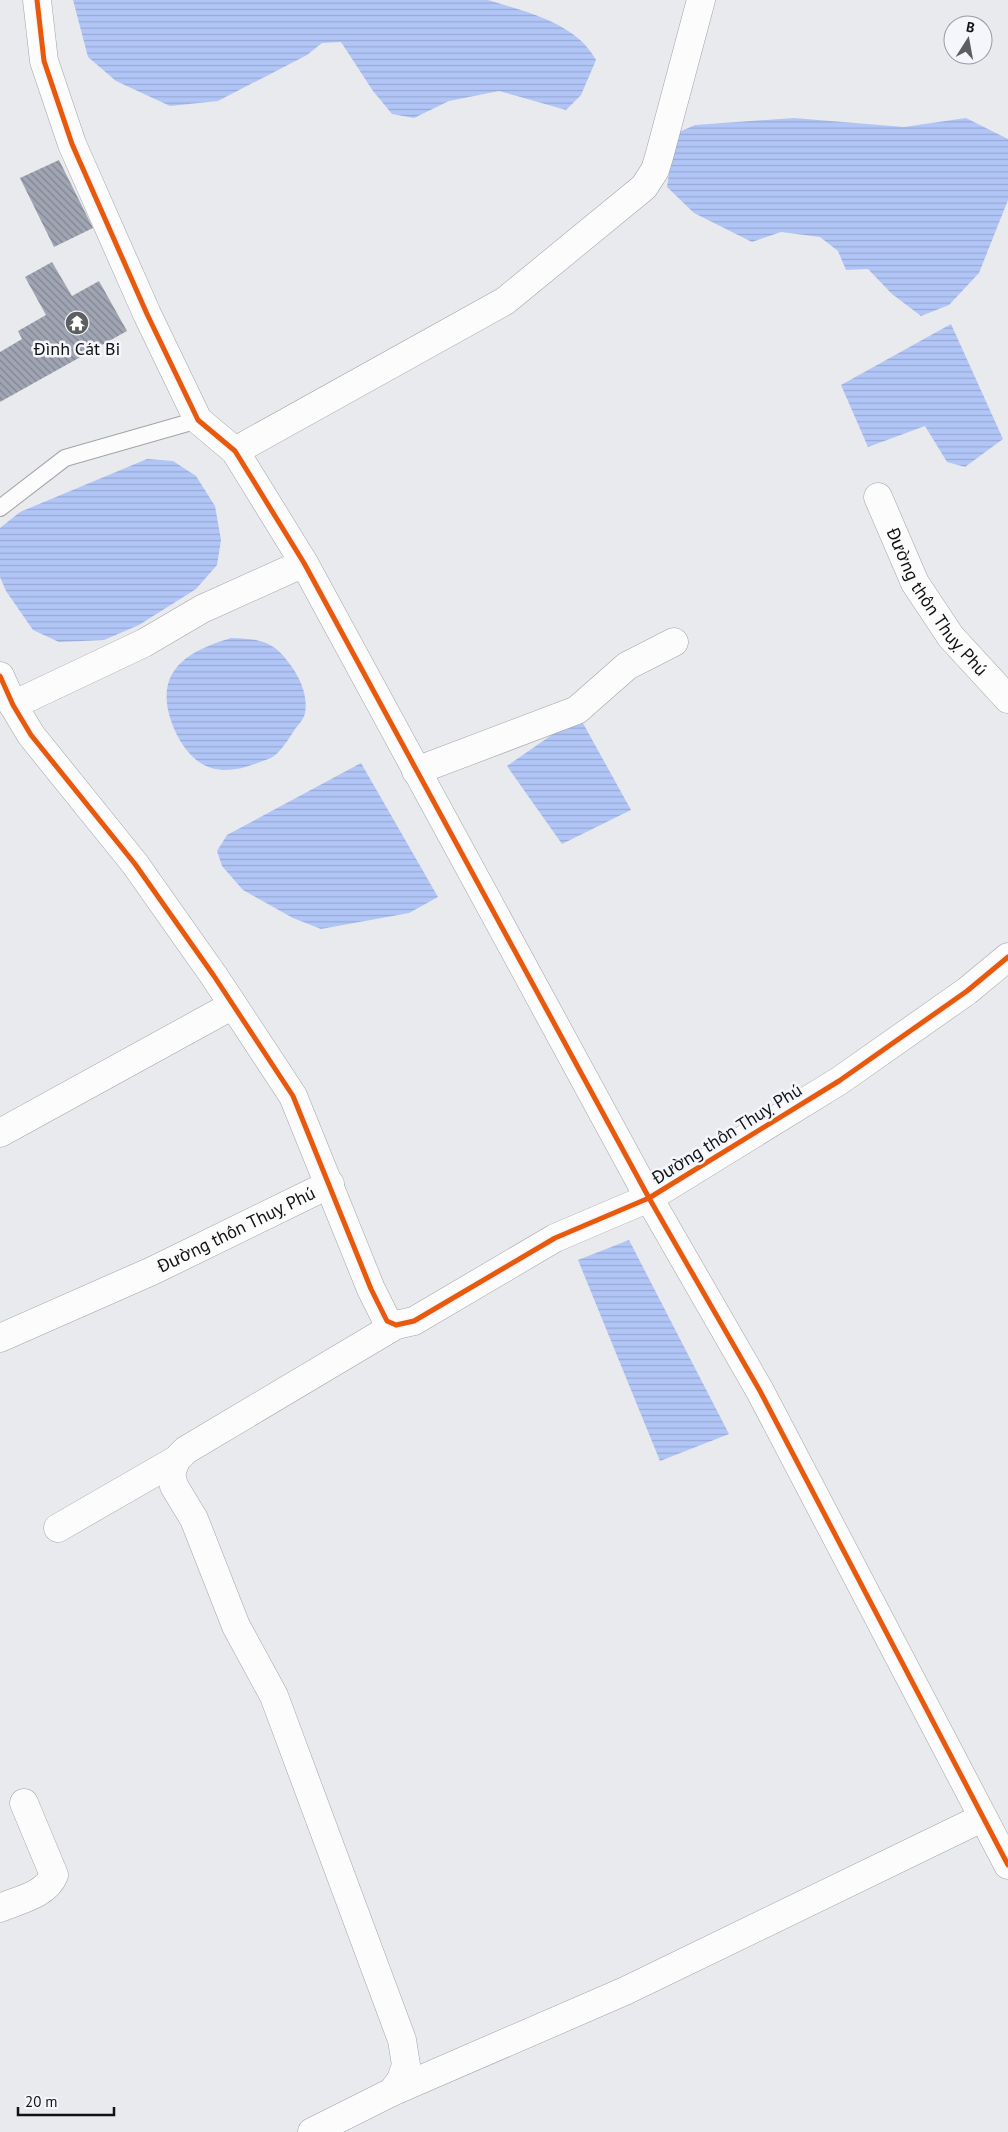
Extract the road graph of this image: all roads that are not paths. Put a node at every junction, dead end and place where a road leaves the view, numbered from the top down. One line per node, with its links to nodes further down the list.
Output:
1 (37, 0): 3 (street)
2 (701, 0): 4 (street)
3 (198, 420): 4 (street); 6 (lane)
4 (236, 451): 7 (street)
5 (878, 497): 10 (street, Đường thôn Thuỵ Phú)
6 (0, 508)
7 (304, 562): 11 (street); 12 (street)
8 (674, 642): 12 (street)
9 (0, 676): 11 (street)
10 (1008, 699)
11 (12, 705): 14 (street)
12 (416, 771): 17 (street)
13 (1008, 957): 17 (street, Đường thôn Thuỵ Phú)
14 (233, 1005): 15 (street); 16 (street)
15 (0, 1134)
16 (330, 1184): 18 (street, Đường thôn Thuỵ Phú); 19 (street, Đường thôn Thuỵ Phú)
17 (649, 1198): 18 (street, Đường thôn Thuỵ Phú); 23 (street)
18 (396, 1325): 20 (street)
19 (0, 1338)
20 (176, 1460): 21 (street); 26 (street)
21 (58, 1528)
22 (24, 1803): 25 (street)
23 (982, 1818): 24 (street); 26 (street)
24 (1008, 1865)
25 (0, 1908)
26 (392, 2092): 27 (street)
27 (312, 2132)

